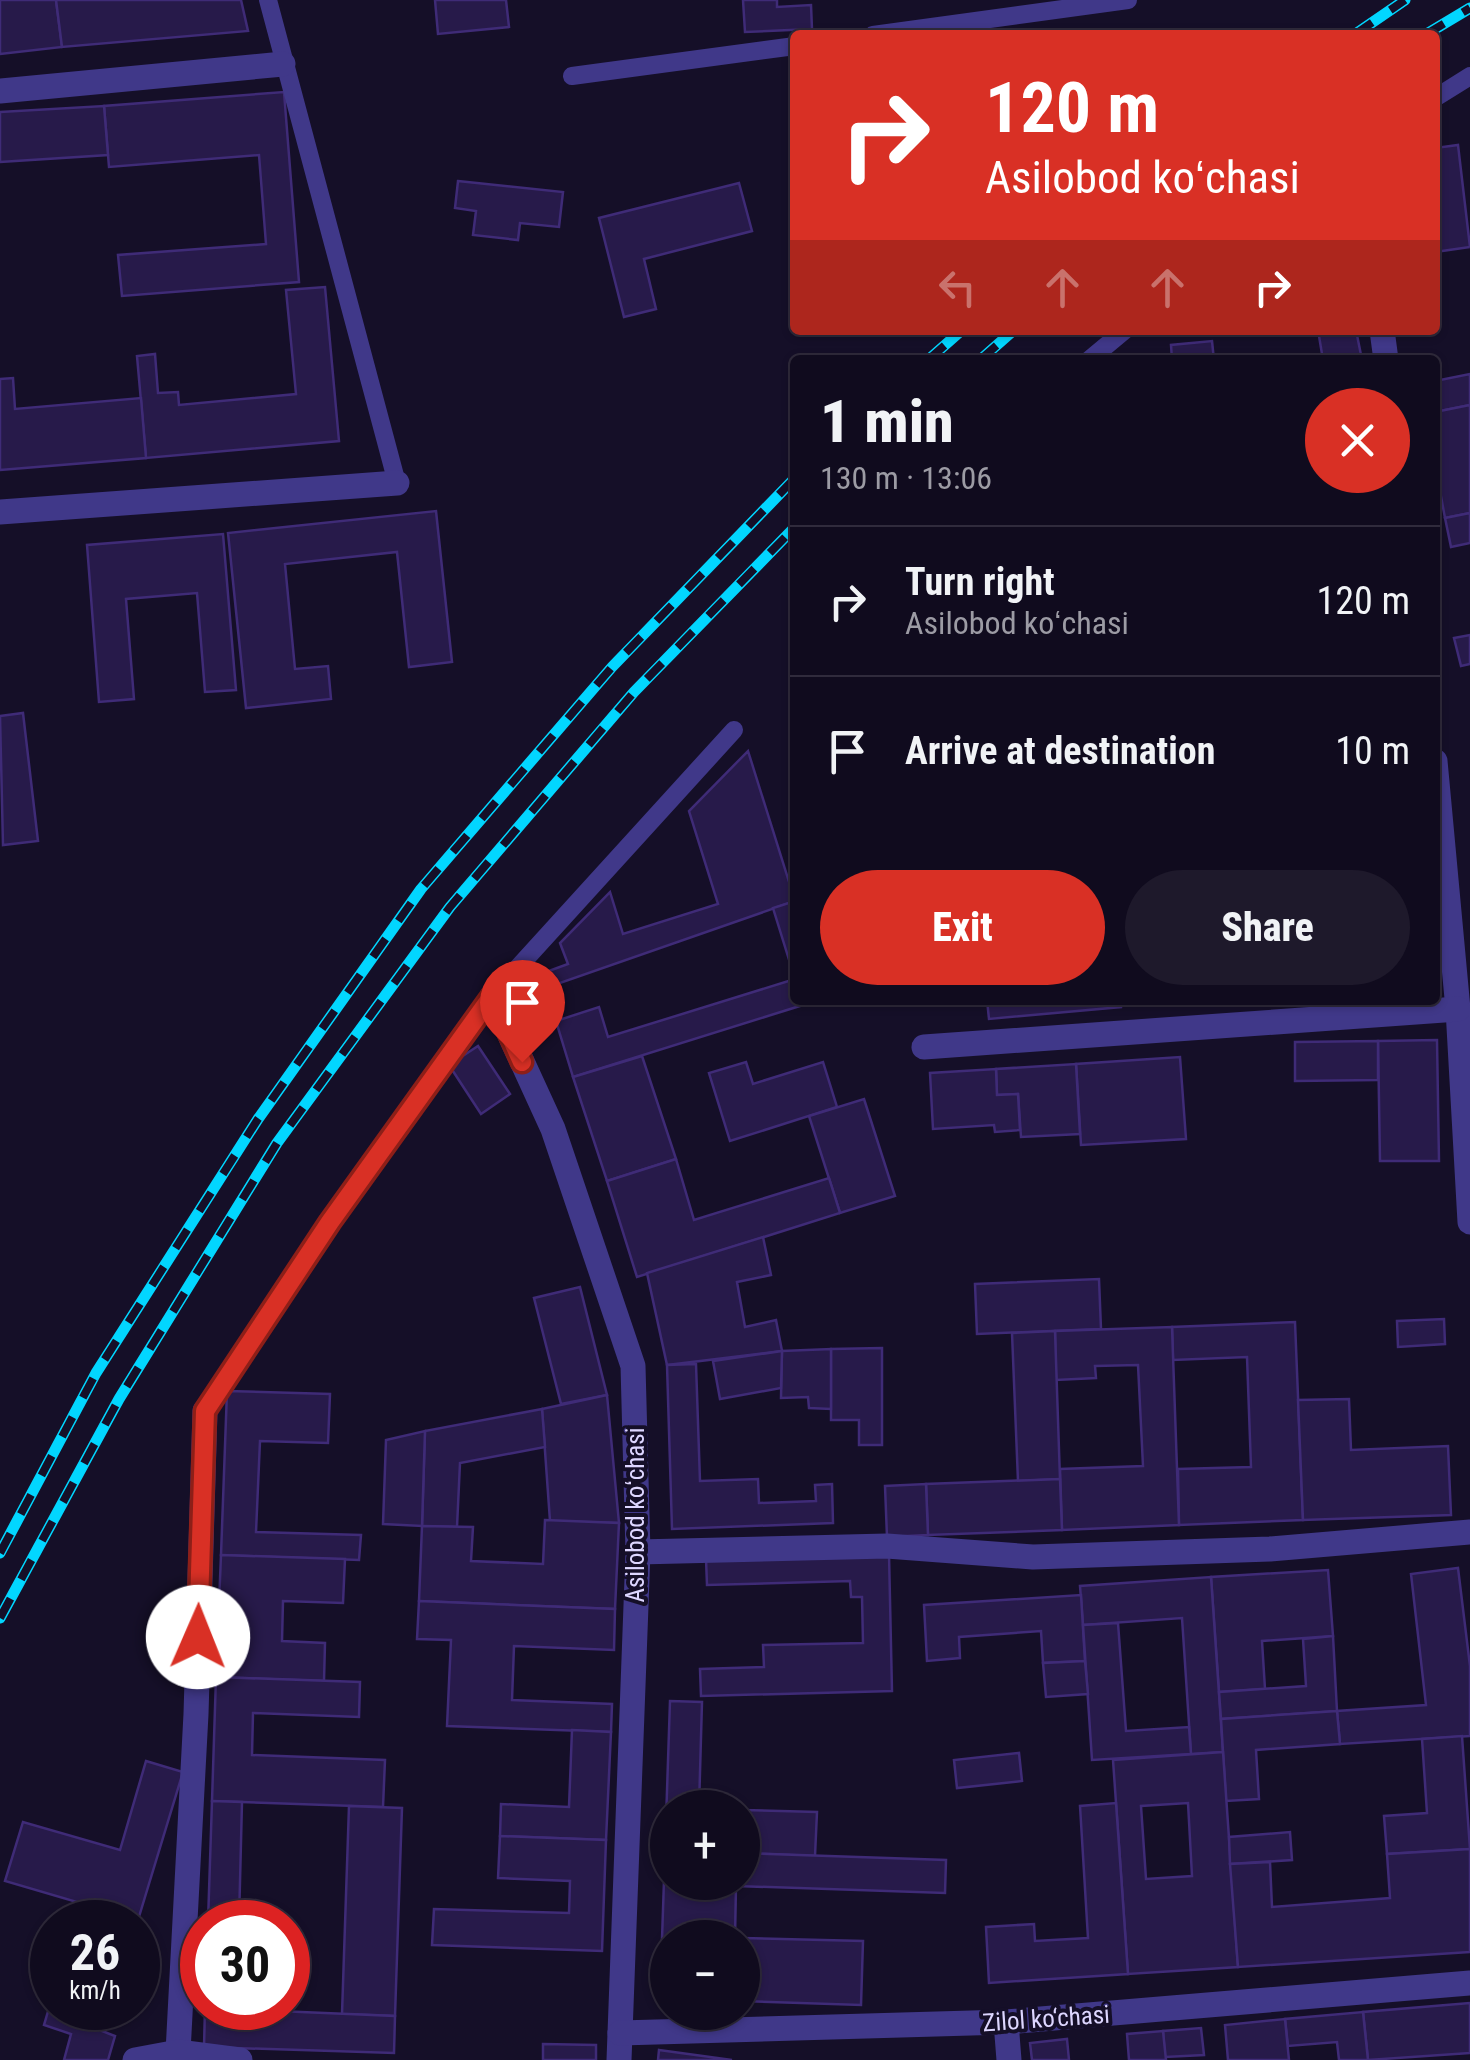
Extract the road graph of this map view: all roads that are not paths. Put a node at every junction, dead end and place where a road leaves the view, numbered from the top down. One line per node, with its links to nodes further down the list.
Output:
1 (268, 0): 5 (lane)
2 (1128, 0): 3 (lane)
3 (909, 30)
4 (790, 47): 6 (lane)
5 (283, 64): 8 (street); 12 (lane)
6 (572, 76)
7 (1470, 76): 9 (lane)
8 (0, 91)
9 (1440, 95)
10 (1119, 335): 11 (lane)
11 (1095, 355)
12 (397, 483): 13 (street)
13 (0, 512)
14 (734, 730): 16 (lane)
15 (1440, 815): 17 (street)
16 (492, 996): 21 (lane); 23 (street, Asilobod koʻchasi)
17 (1458, 1009): 18 (street); 19 (street)
18 (924, 1046)
19 (1466, 1057): 20 (street)
20 (1470, 1222)
21 (205, 1411): 27 (street)
22 (1470, 1532): 23 (street)
23 (638, 1552): 26 (street, Asilobod koʻchasi)
24 (1470, 1983): 25 (street, Zilol ko‘chasi)
25 (1006, 2022): 26 (street, Zilol ko‘chasi); 31 (street)
26 (620, 2033): 30 (street, Asilobod koʻchasi)
27 (178, 2052): 28 (street); 29 (street)
28 (136, 2060)
29 (240, 2060)
30 (620, 2060)
31 (1009, 2060)

